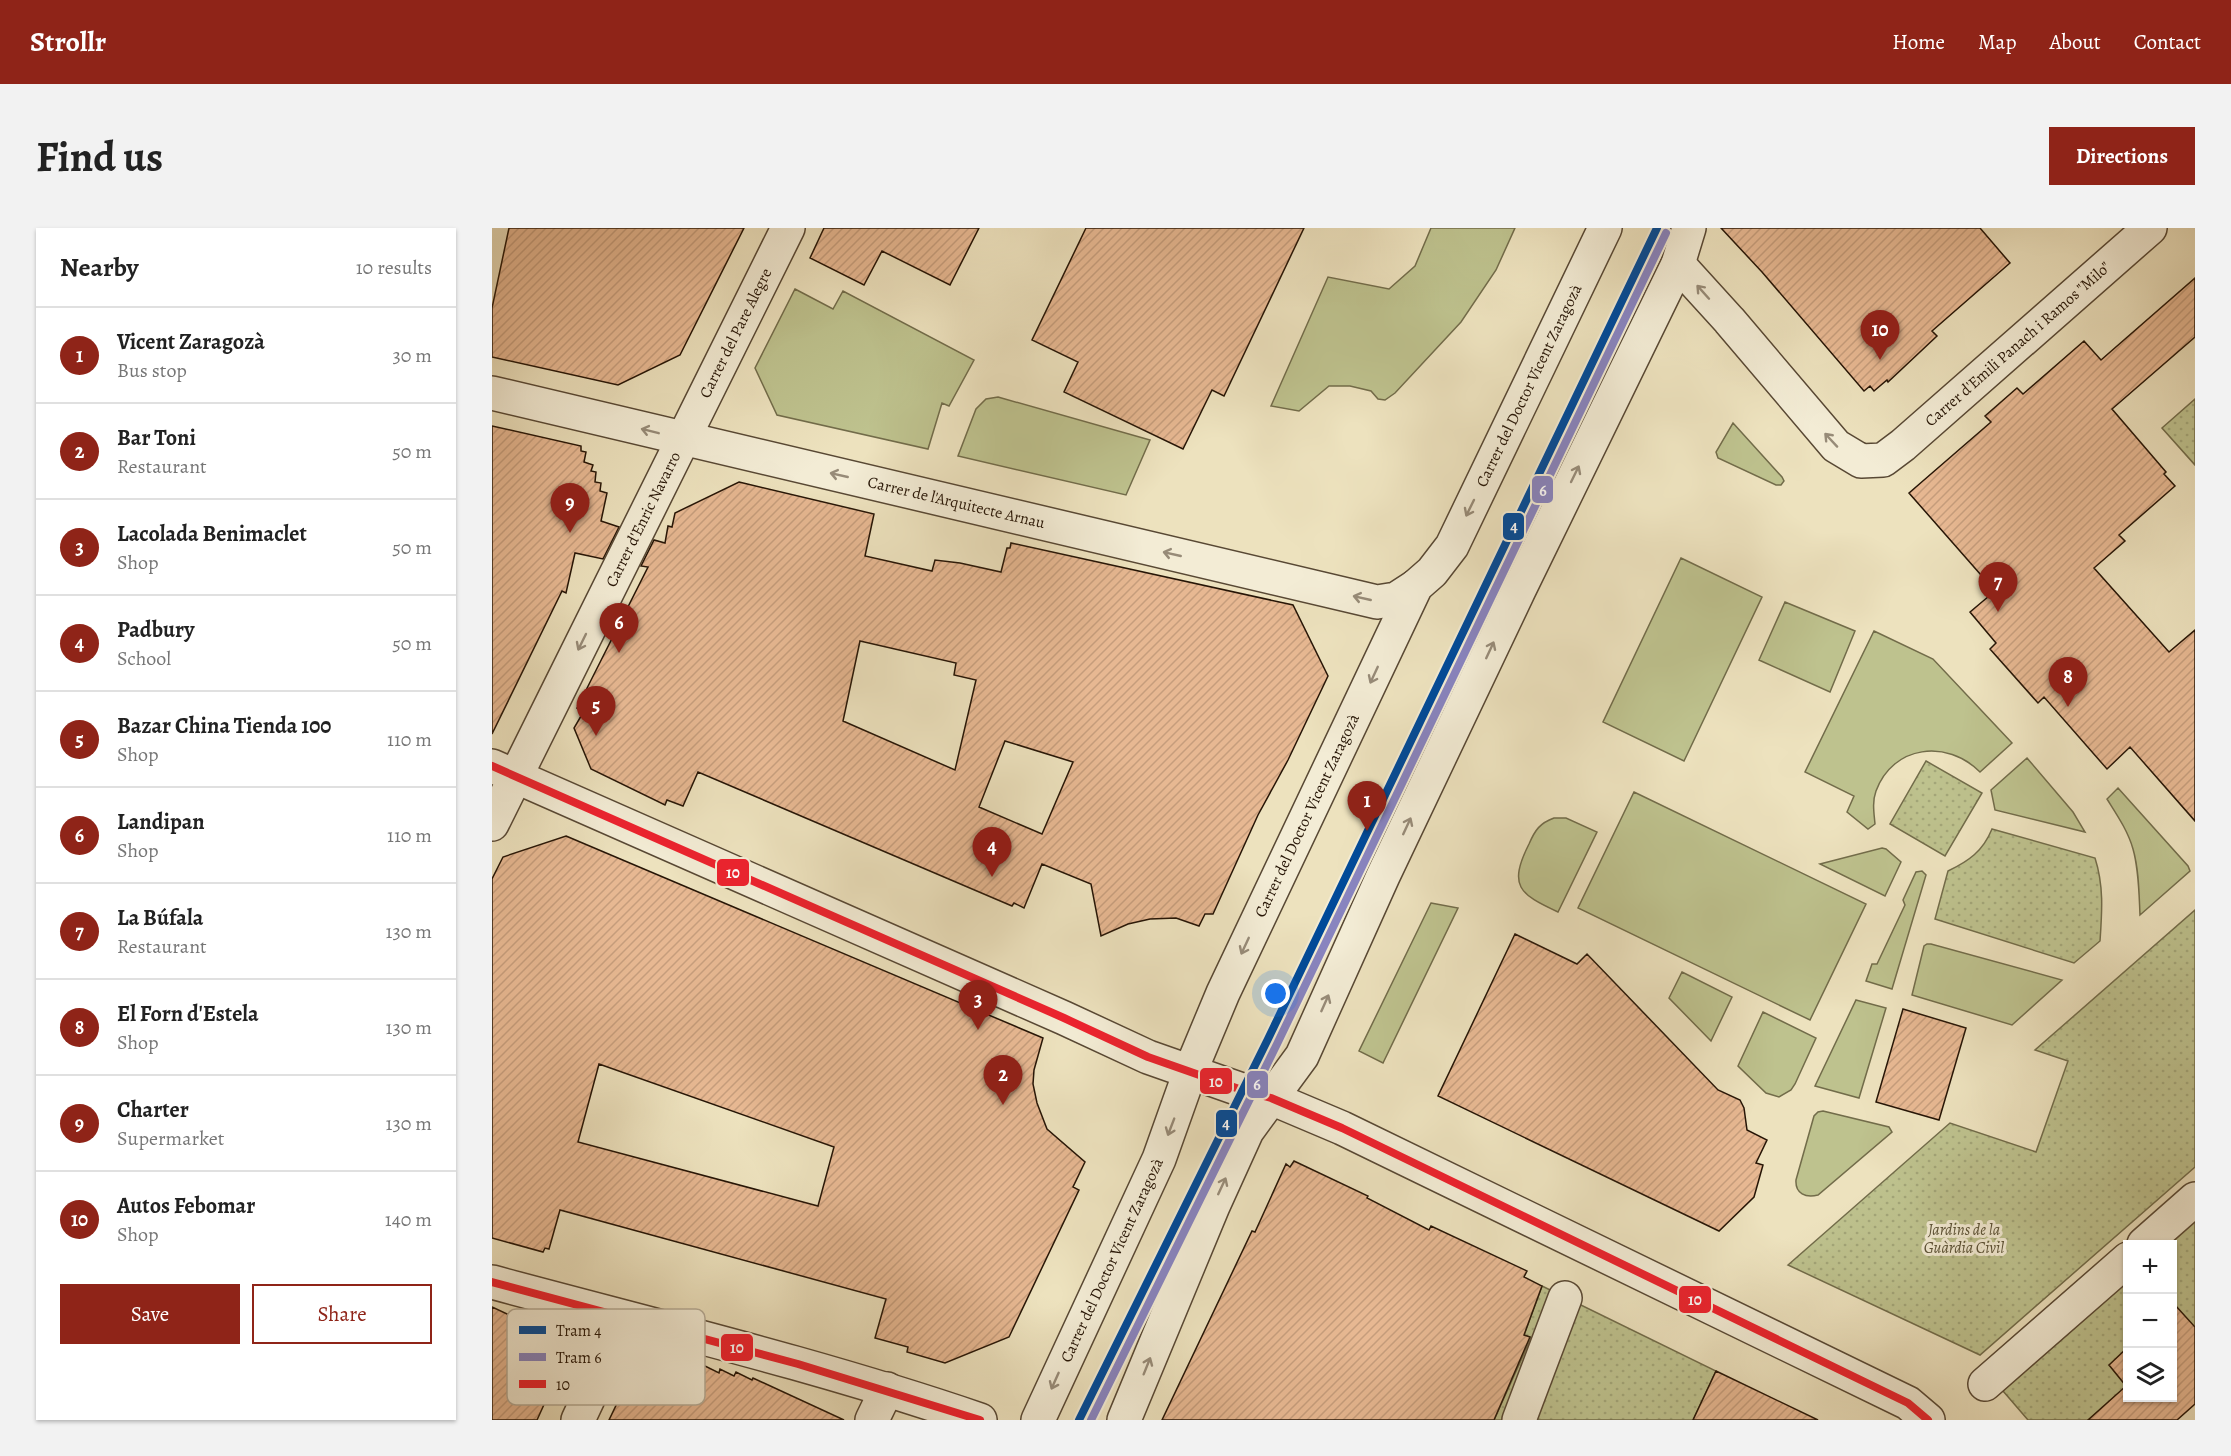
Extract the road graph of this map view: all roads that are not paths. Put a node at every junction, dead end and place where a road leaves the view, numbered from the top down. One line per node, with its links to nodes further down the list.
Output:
1 (788, 228): 7 (street, Carrer del Pare Alegre)
2 (1605, 228): 8 (street, Carrer del Doctor Vicent Zaragozà, one-way to 8)
3 (1689, 228): 5 (street)
4 (2150, 228): 5 (street, Carrer d'Emili Panach i Ramos "Milo", one-way to 5)
5 (1678, 264): 12 (street, one-way to 5)
6 (492, 393): 7 (street, Carrer de l'Arquitecte Arnau, one-way to 6)
7 (682, 439): 8 (street, Carrer de l'Arquitecte Arnau, one-way to 7); 9 (street, Carrer d'Enric Navarro, one-way to 9)
8 (1416, 586): 11 (street, Carrer del Doctor Vicent Zaragozà, one-way to 11)
9 (504, 771): 10 (street, Carrer d'Enric Navarro); 11 (street)
10 (492, 824)
11 (1190, 1072): 12 (street); 26 (street, Carrer del Doctor Vicent Zaragozà, one-way to 26)
12 (1270, 1098): 27 (street, one-way to 12); 29 (street)
13 (2195, 1199): 14 (street)
14 (2150, 1240)
15 (2123, 1263): 20 (street)
16 (492, 1282): 18 (street)
17 (1565, 1298): 28 (street)
18 (592, 1309)
19 (705, 1337): 21 (street)
20 (1985, 1384)
21 (887, 1389): 24 (street); 25 (street)
22 (585, 1405): 23 (street)
23 (578, 1420)
24 (872, 1420)
25 (980, 1420)
26 (1038, 1420)
27 (1124, 1420)
28 (1519, 1420)
29 (1928, 1420)

